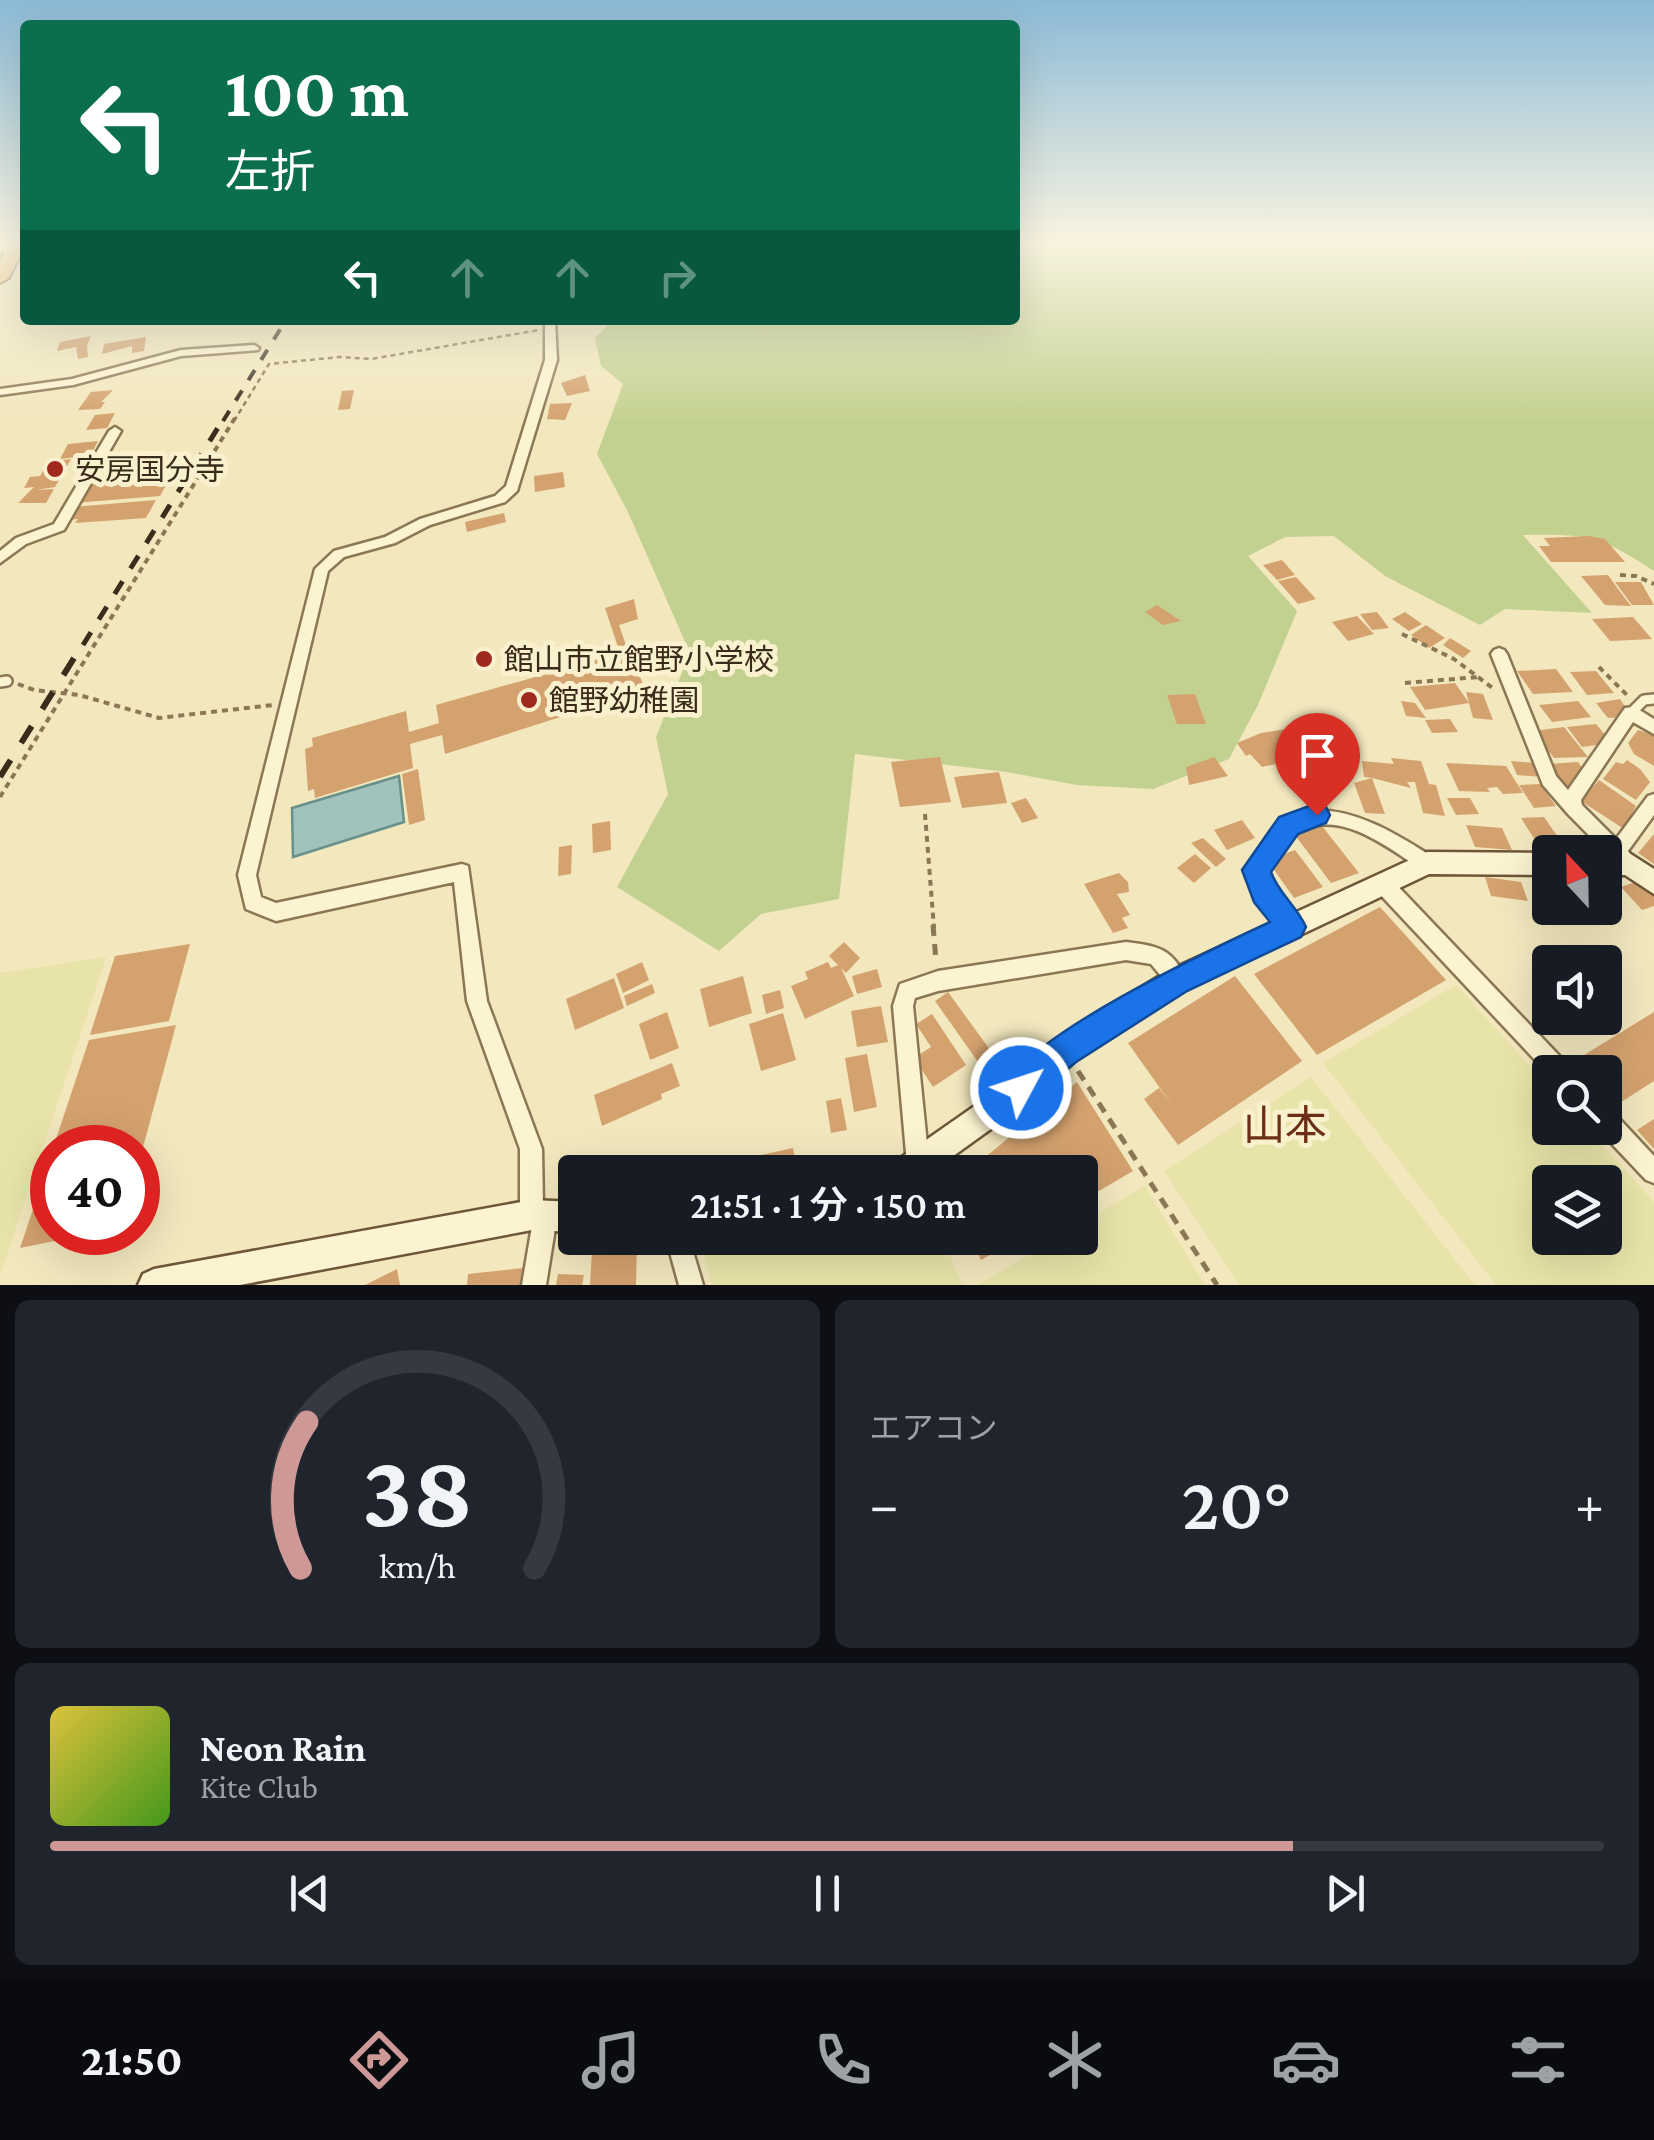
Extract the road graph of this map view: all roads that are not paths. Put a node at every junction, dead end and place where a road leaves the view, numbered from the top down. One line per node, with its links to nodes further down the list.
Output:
1 (549, 325): 26 (street)
2 (254, 348): 3 (street)
3 (0, 392)
4 (115, 431): 5 (street)
5 (0, 558)
6 (1499, 654): 11 (street)
7 (1654, 699): 8 (lane)
8 (1634, 710): 9 (street); 11 (street)
9 (1654, 728)
10 (1654, 801): 13 (street)
11 (1574, 809): 12 (street)
12 (1596, 835)
13 (1622, 852)
14 (1622, 863): 17 (street)
15 (1427, 864): 16 (street); 18 (street); 19 (street)
16 (1532, 864)
17 (1654, 883)
18 (1383, 884): 19 (street); 21 (street)
19 (1291, 927): 20 (street)
20 (1177, 980): 23 (street); 24 (street)
21 (1544, 1055)
22 (1622, 1138): 25 (street)
23 (912, 1155)
24 (932, 1155)
25 (1654, 1172)
26 (550, 1216): 28 (street); 29 (street)
27 (683, 1255): 30 (street)
28 (154, 1285)
29 (534, 1285)
30 (691, 1285)

